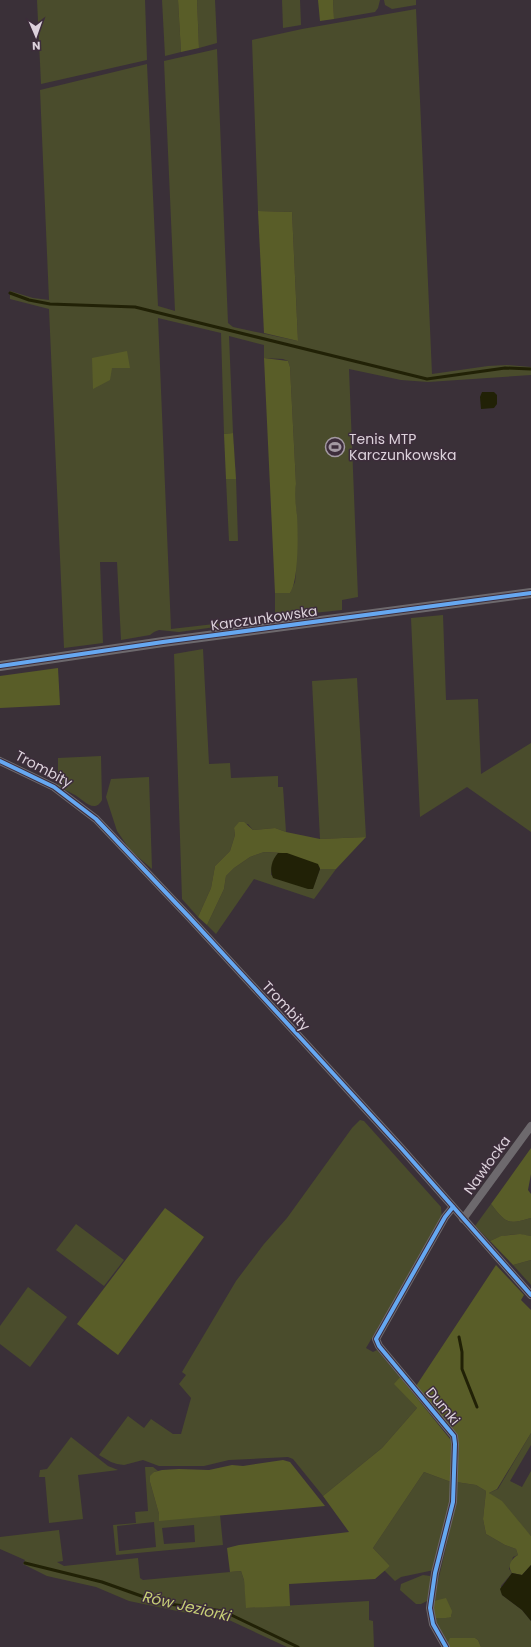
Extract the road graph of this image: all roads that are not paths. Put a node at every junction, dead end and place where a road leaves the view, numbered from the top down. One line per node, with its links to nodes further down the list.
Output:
1 (531, 593): 2 (street, Karczunkowska)
2 (0, 666)
3 (0, 761): 5 (street, Trombity)
4 (531, 1126): 6 (street, Nawłocka)
5 (453, 1207): 6 (street, Trombity); 8 (street, Dumki)
6 (463, 1219): 7 (street, Trombity)
7 (531, 1295)
8 (446, 1647)

